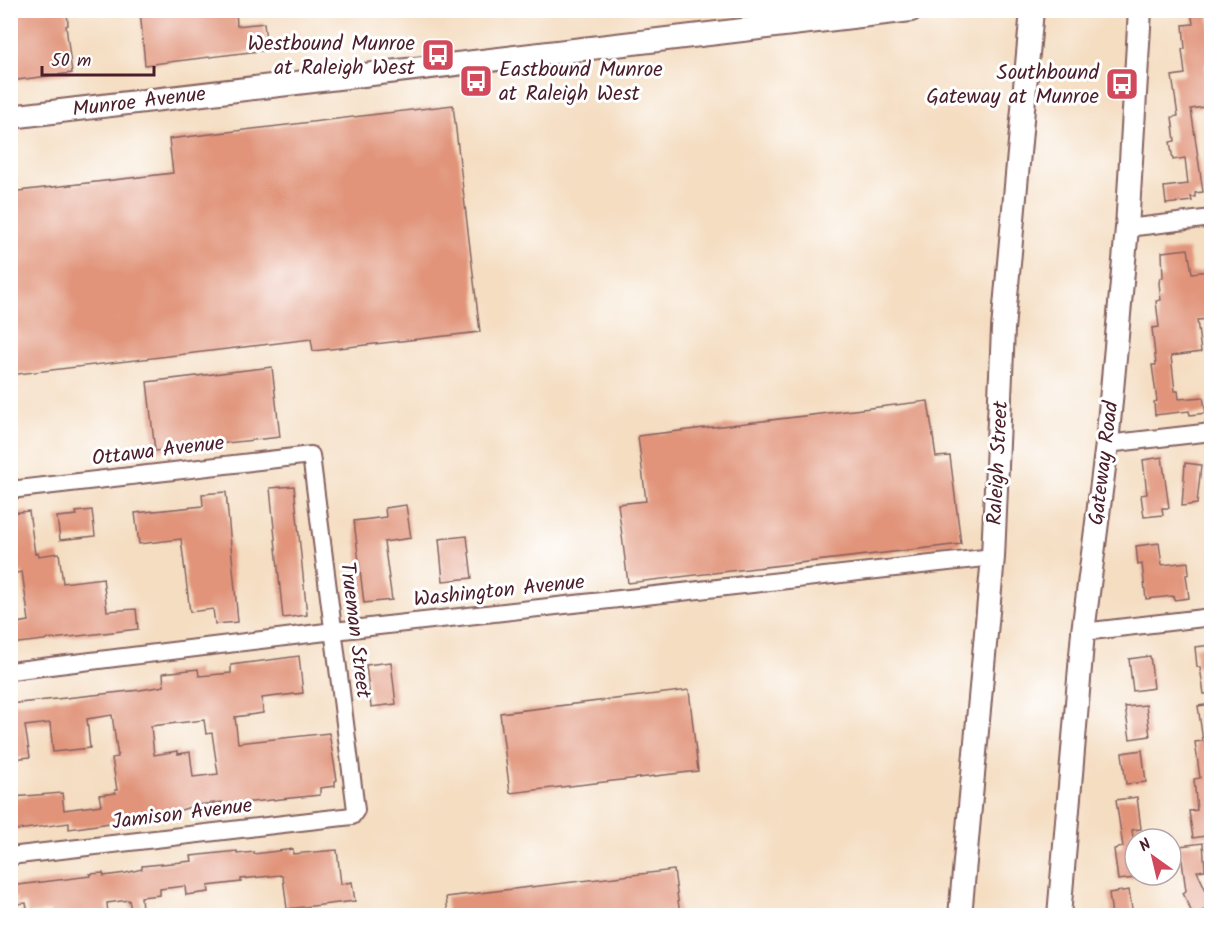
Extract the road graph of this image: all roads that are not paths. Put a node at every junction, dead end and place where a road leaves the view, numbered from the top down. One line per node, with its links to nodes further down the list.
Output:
1 (911, 10): 4 (street, Munroe Avenue)
2 (1032, 10): 11 (street, Raleigh Street)
3 (1140, 10): 6 (street, Gateway Road)
4 (10, 117)
5 (1212, 218): 6 (street)
6 (1128, 228): 8 (street, Gateway Road)
7 (1212, 432): 8 (street)
8 (1107, 444): 14 (street, Gateway Road)
9 (311, 455): 10 (street, Ottawa Avenue); 13 (street, Trueman Street)
10 (10, 490)
11 (993, 557): 13 (street, Washington Avenue); 18 (street, Raleigh Street)
12 (1212, 617): 14 (street)
13 (334, 631): 15 (street, Washington Avenue); 16 (street, Trueman Street)
14 (1083, 632): 19 (street, Gateway Road)
15 (10, 671)
16 (356, 810): 17 (street, Jamison Avenue)
17 (10, 856)
18 (960, 915)
19 (1059, 915)

